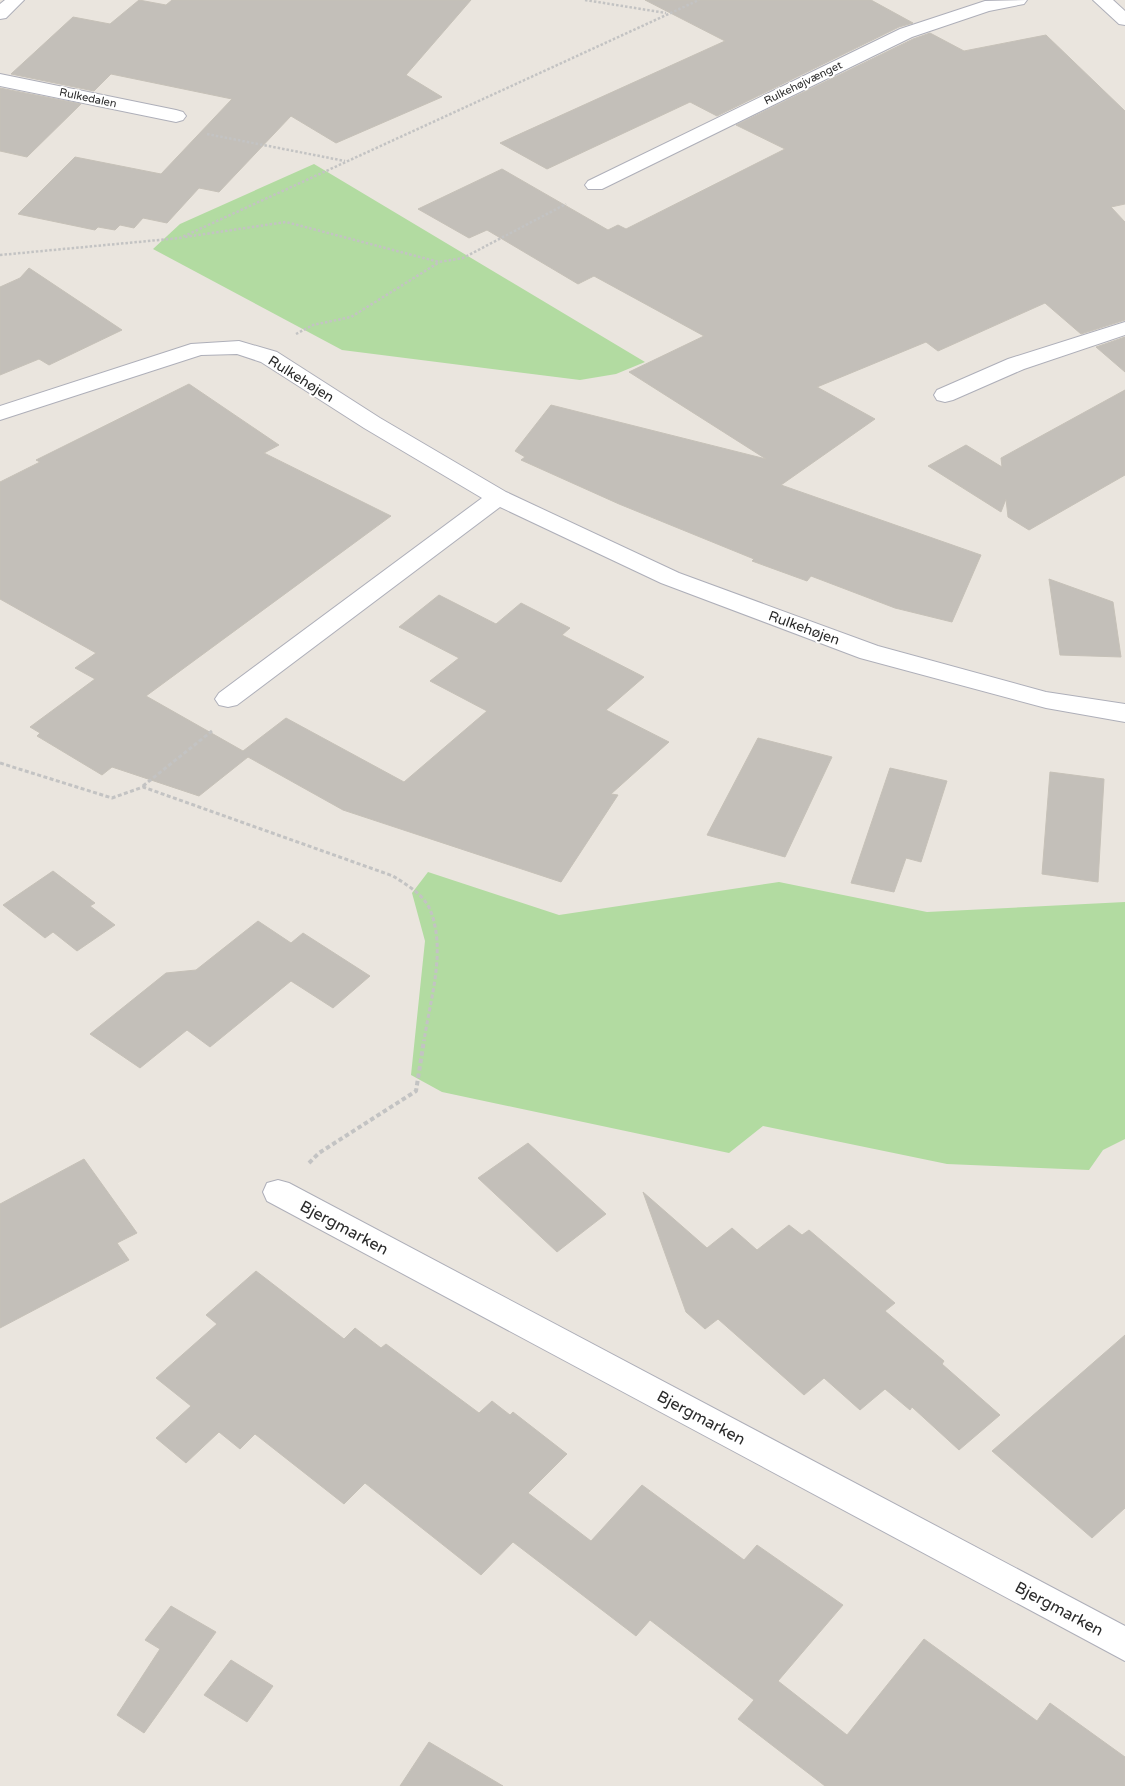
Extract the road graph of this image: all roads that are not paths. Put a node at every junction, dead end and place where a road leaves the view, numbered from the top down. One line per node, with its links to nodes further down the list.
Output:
1 (15, 0): 4 (street)
2 (1018, 0): 8 (street, Rulkehøjvænget)
3 (1102, 0): 5 (street)
4 (0, 14)
5 (1125, 20)
6 (0, 80): 7 (street, Rulkedalen)
7 (176, 116)
8 (595, 185)
9 (1125, 328): 10 (street)
10 (945, 395)
11 (0, 413): 12 (street, Rulkehøjen)
12 (498, 497): 13 (street); 14 (street, Rulkehøjen)
13 (228, 699)
14 (1125, 713)
15 (278, 1192): 16 (street, Bjergmarken)
16 (1125, 1644)

